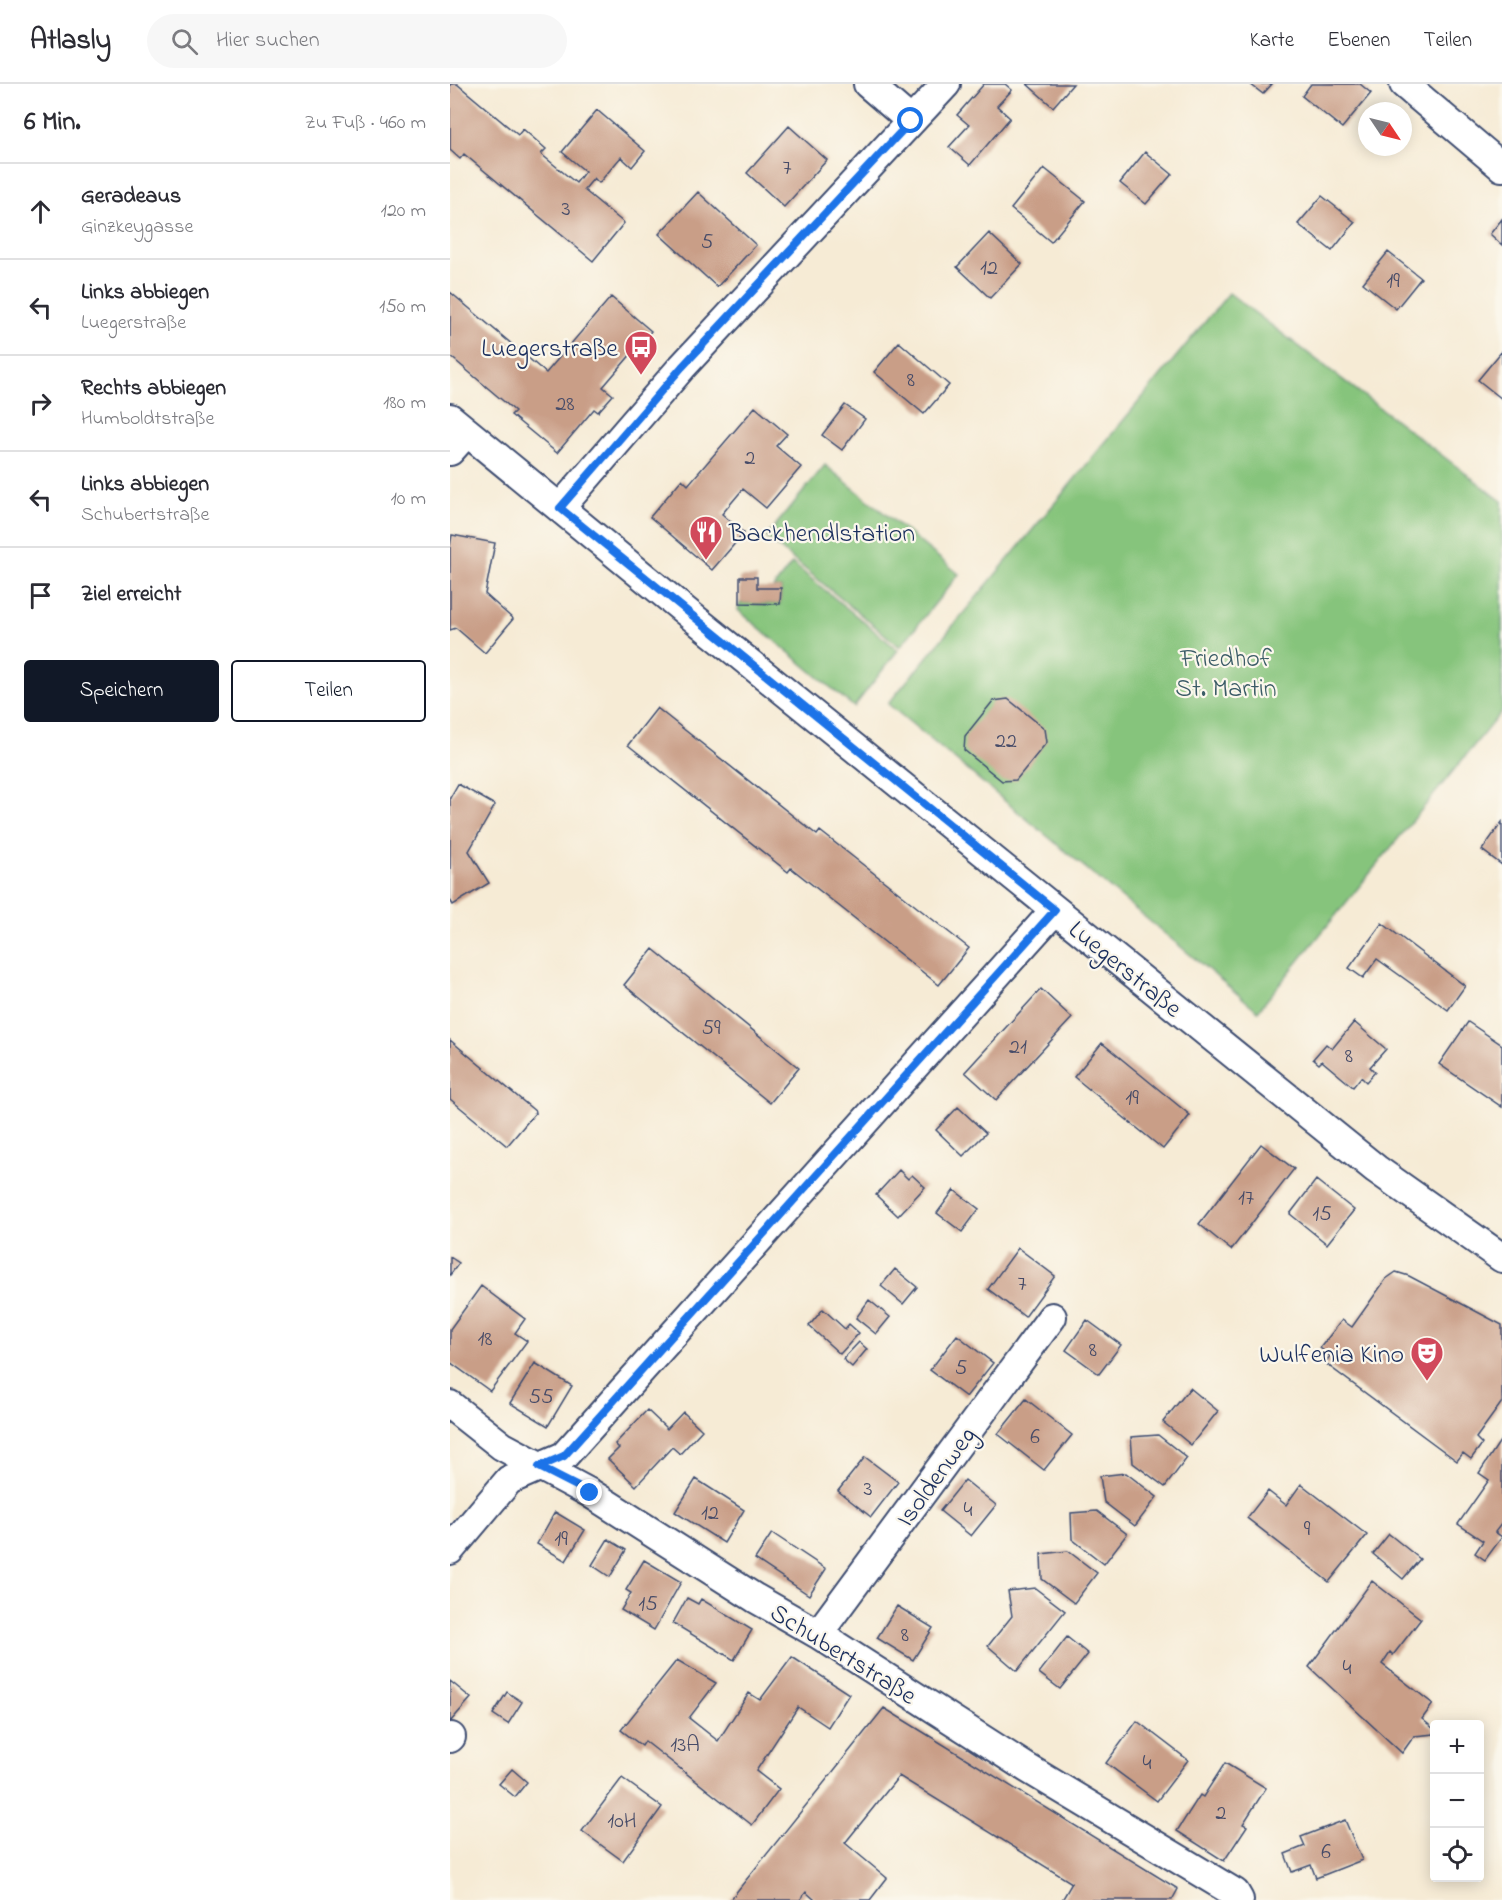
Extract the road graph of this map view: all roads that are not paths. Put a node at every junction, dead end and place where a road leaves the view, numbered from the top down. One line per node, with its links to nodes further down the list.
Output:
1 (868, 84): 4 (street)
2 (946, 84): 4 (street)
3 (1404, 84): 5 (street)
4 (911, 121): 7 (street)
5 (1502, 167)
6 (456, 434): 7 (street, Luegerstraße)
7 (560, 508): 8 (street, Luegerstraße)
8 (1055, 910): 9 (street, Luegerstraße); 12 (street)
9 (1502, 1258)
10 (1052, 1317): 14 (street, Isoldenweg)
11 (450, 1404): 12 (street, Schubertstraße)
12 (539, 1467): 13 (street); 14 (street, Schubertstraße)
13 (450, 1551)
14 (818, 1634): 15 (street, Schubertstraße)
15 (1239, 1900)

